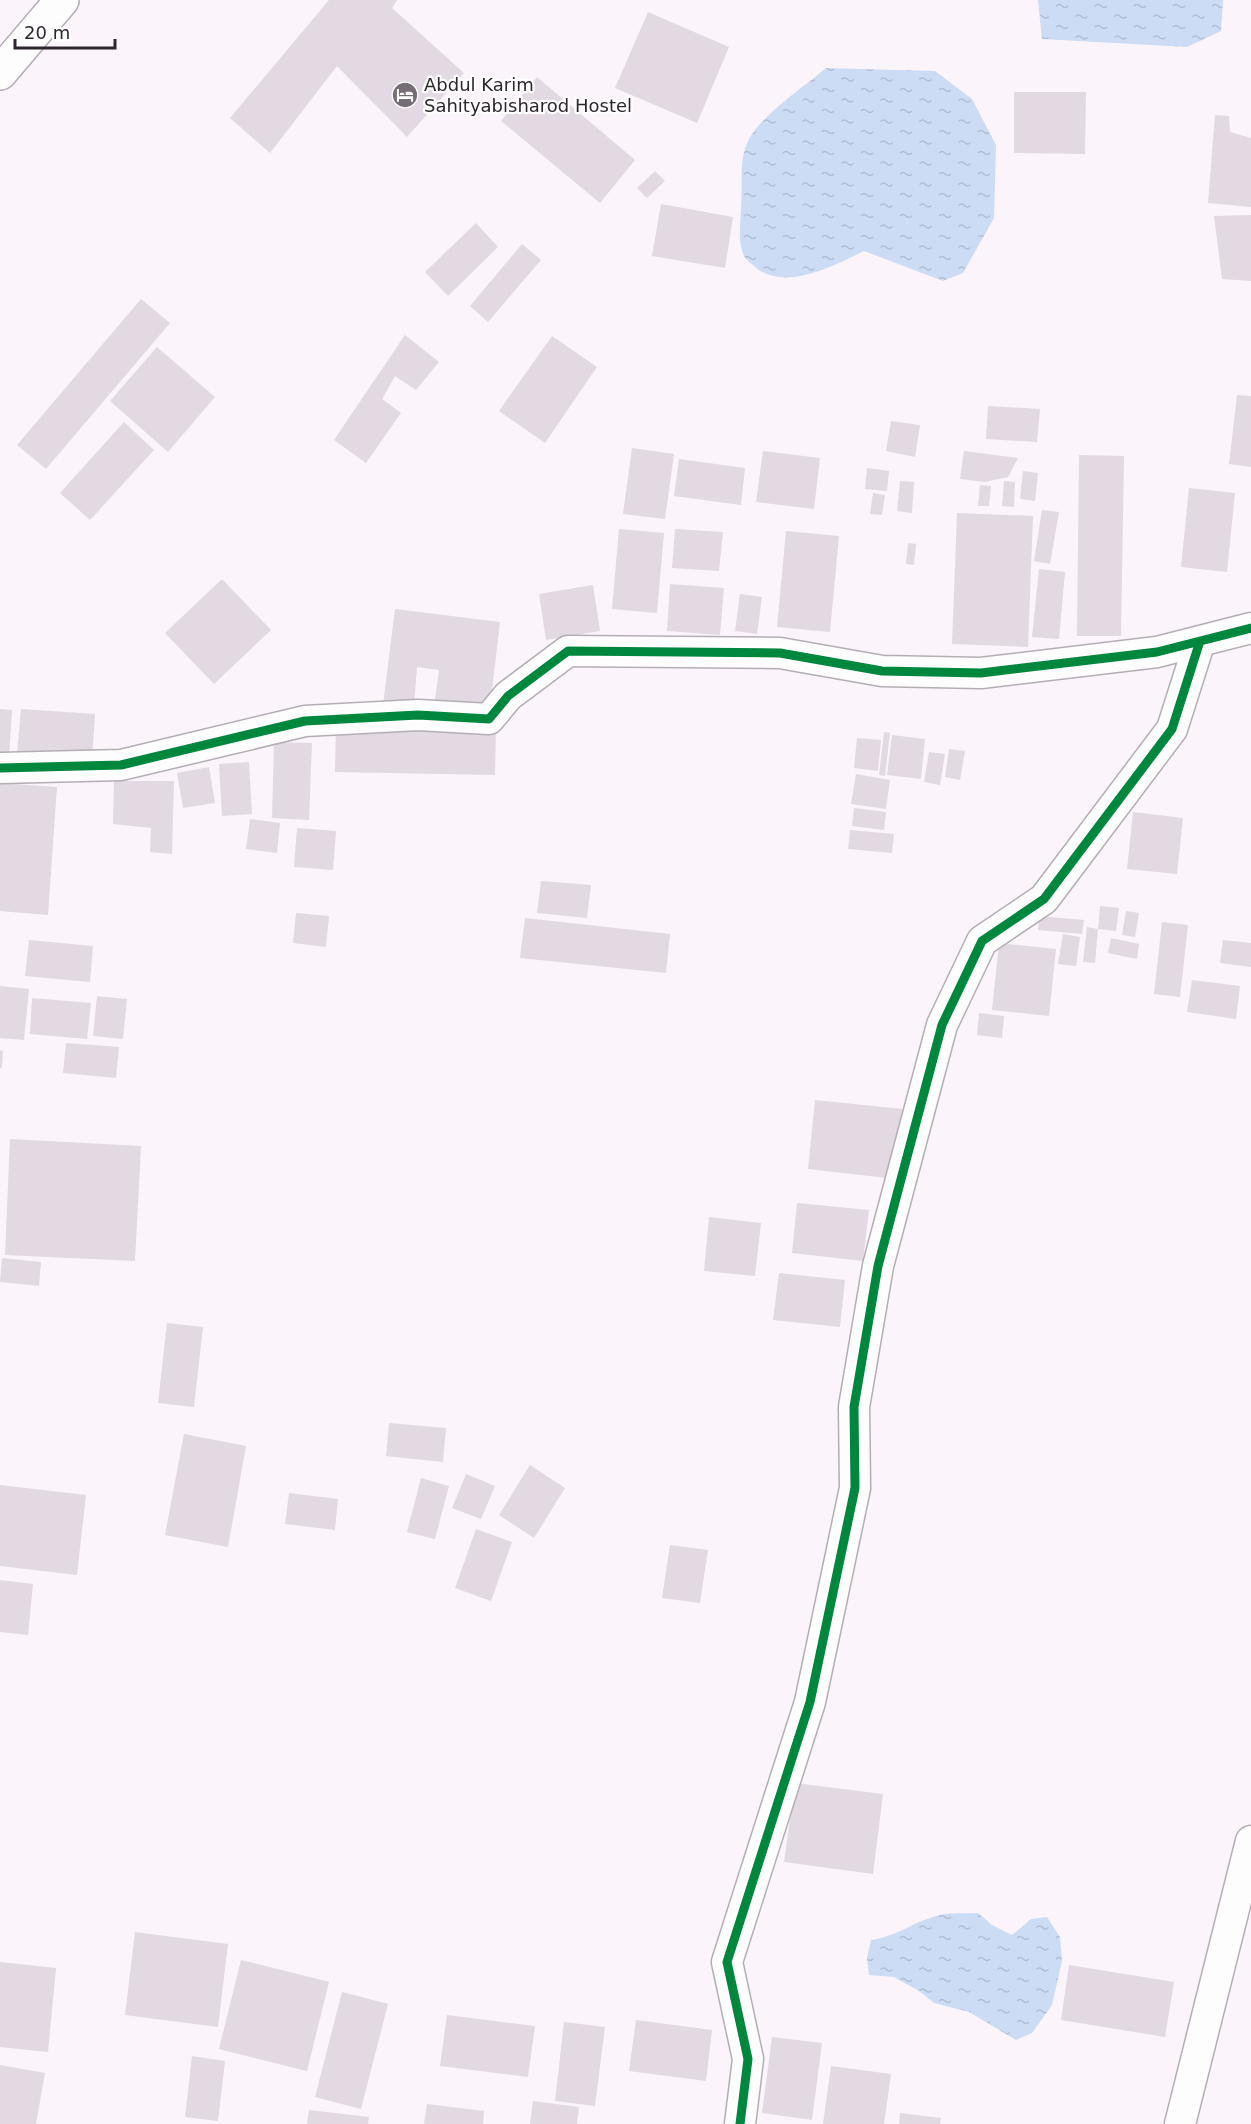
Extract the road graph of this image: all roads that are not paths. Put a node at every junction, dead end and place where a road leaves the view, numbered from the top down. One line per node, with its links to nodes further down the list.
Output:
1 (62, 0): 2 (highway)
2 (0, 73)
3 (1251, 628): 4 (street)
4 (1200, 641): 5 (street); 7 (street)
5 (0, 768)
6 (1251, 1842): 8 (street)
7 (741, 2124)
8 (1180, 2124)

